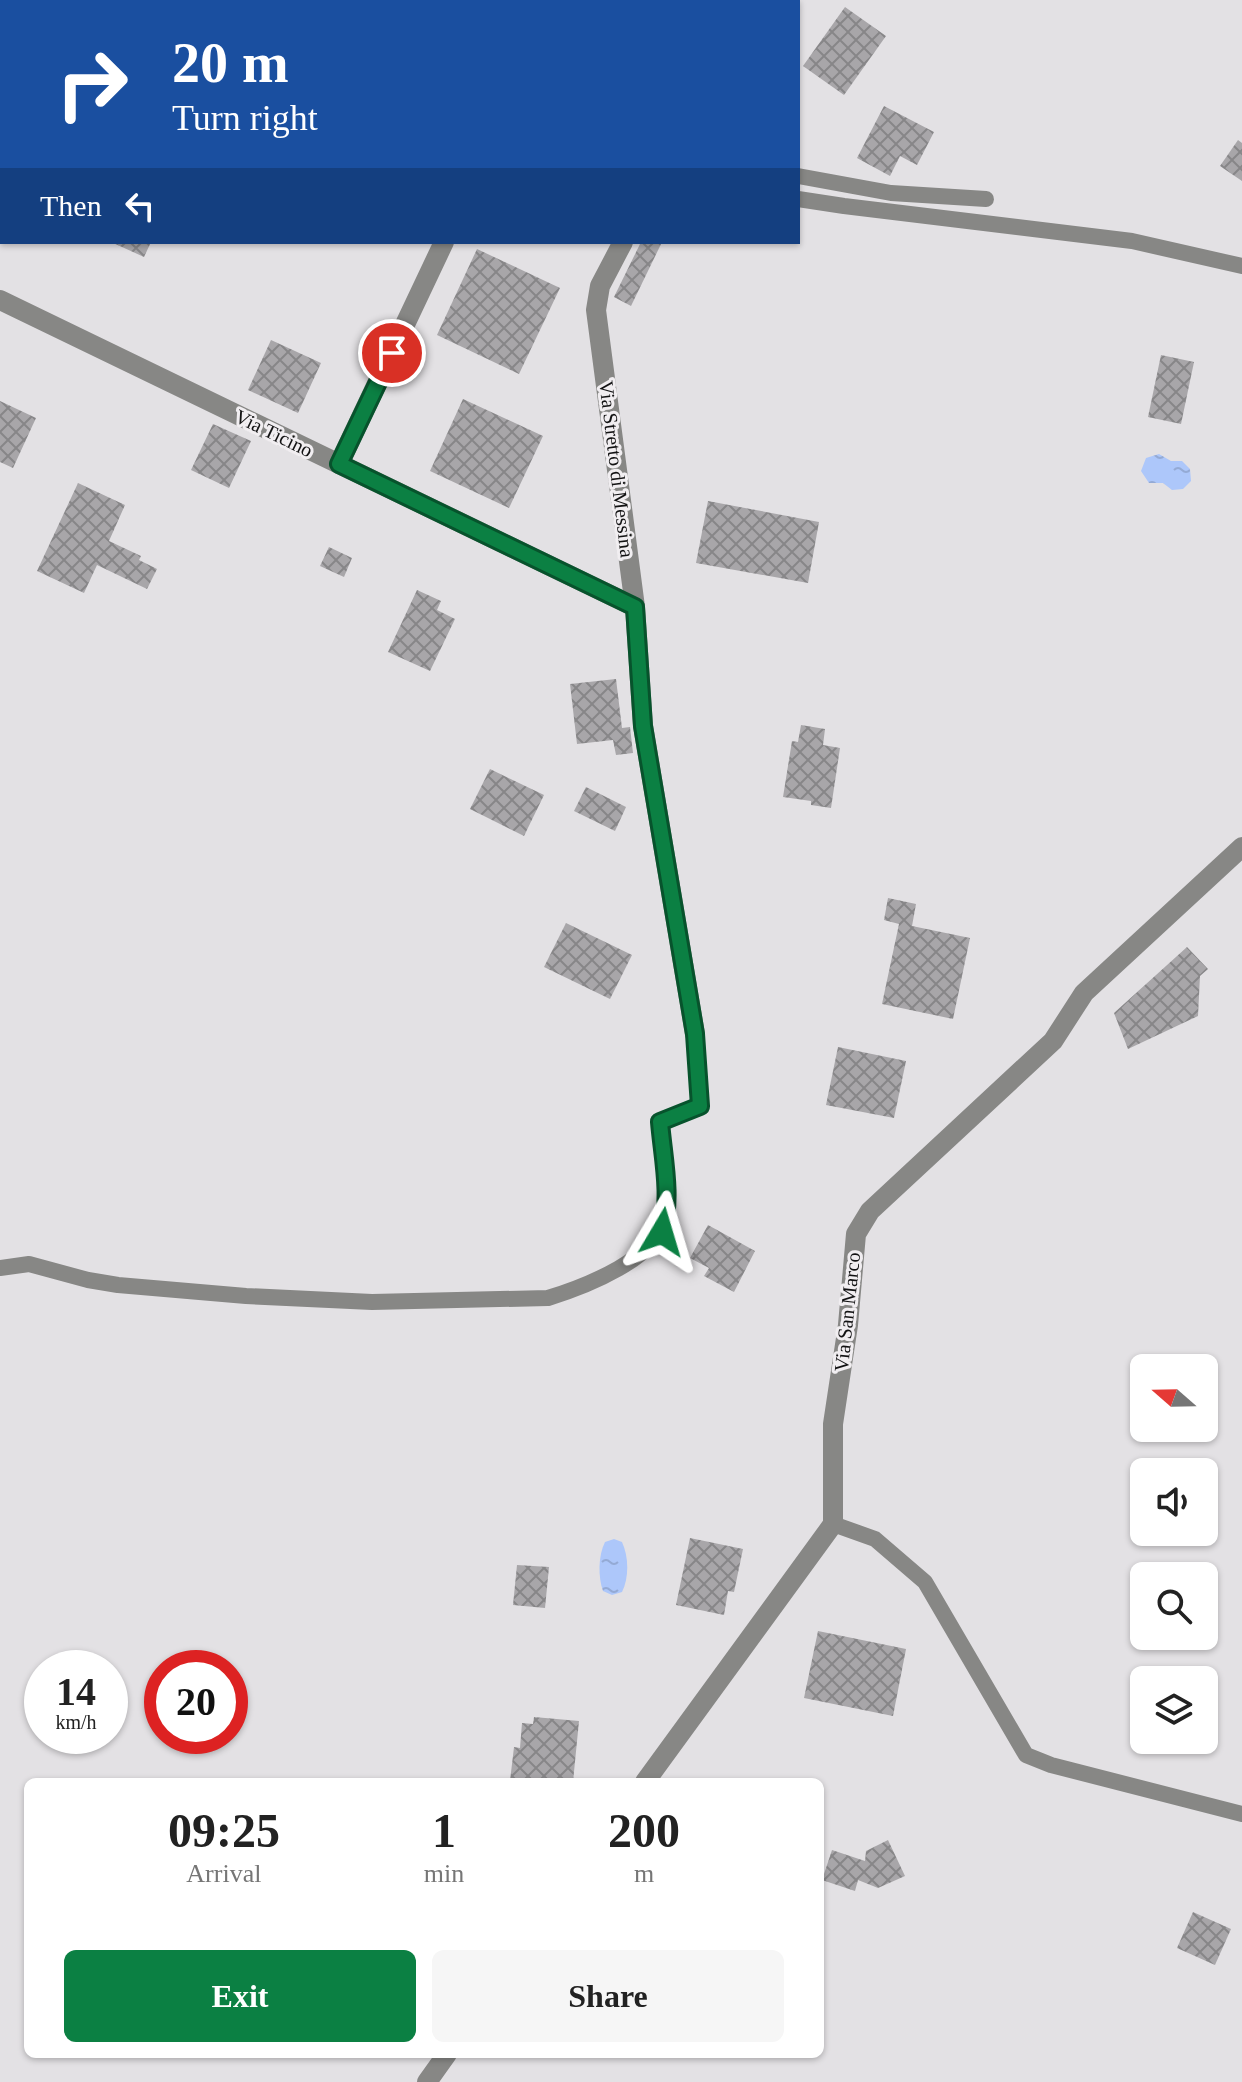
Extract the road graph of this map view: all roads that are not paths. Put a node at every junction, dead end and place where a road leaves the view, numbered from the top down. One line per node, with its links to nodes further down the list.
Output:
1 (800, 176): 3 (lane)
2 (800, 199): 6 (lane)
3 (986, 199)
4 (443, 244): 8 (street)
5 (622, 244): 9 (street, Via Stretto di Messina)
6 (1242, 266)
7 (0, 300): 8 (street, Via Ticino)
8 (339, 464): 9 (street, Via Ticino)
9 (635, 607): 11 (street, Via Stretto di Messina)
10 (1242, 847): 13 (street, Via San Marco)
11 (695, 1034): 12 (lane)
12 (0, 1268)
13 (833, 1524): 14 (street); 15 (lane)
14 (648, 1778)
15 (1242, 1814)
16 (444, 2058): 17 (street)
17 (427, 2082)

